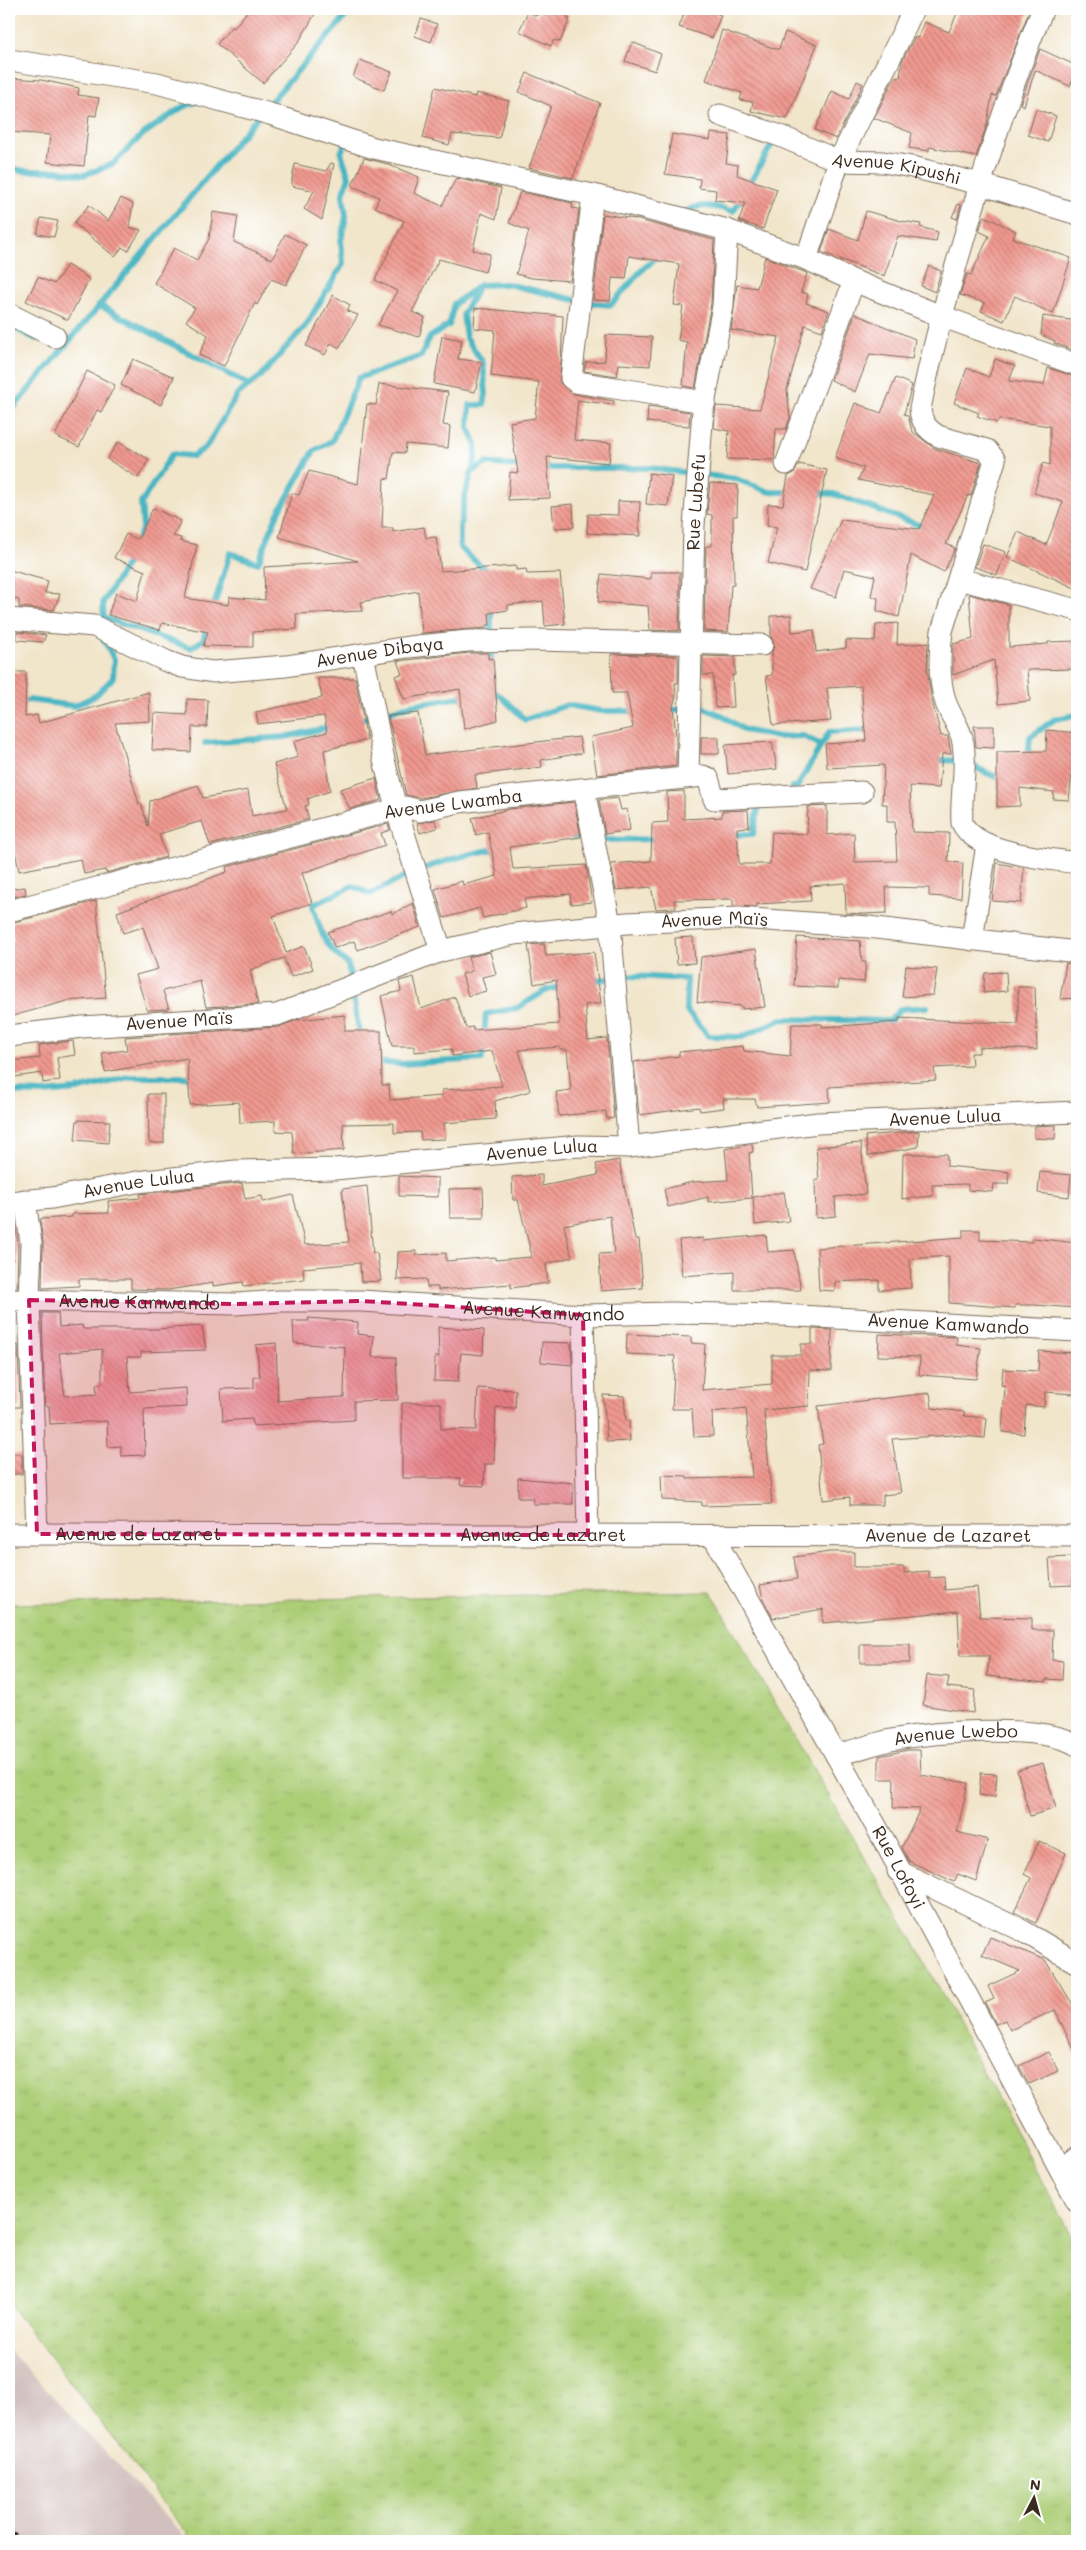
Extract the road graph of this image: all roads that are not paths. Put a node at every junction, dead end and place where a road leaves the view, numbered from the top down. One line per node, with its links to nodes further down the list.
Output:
1 (913, 9): 5 (street)
2 (1044, 9): 6 (street)
3 (9, 60): 7 (street)
4 (720, 115): 5 (street, Avenue Kipushi)
5 (839, 161): 6 (street, Avenue Kipushi); 10 (street)
6 (980, 184): 8 (street, Avenue Kipushi); 13 (street)
7 (593, 195): 9 (street); 16 (street)
8 (1077, 214)
9 (727, 230): 10 (street); 16 (street, Rue Lubefu)
10 (806, 259): 11 (street)
11 (854, 281): 13 (street); 17 (street)
12 (9, 314): 14 (street)
13 (941, 316): 15 (street); 18 (street)
14 (55, 337)
15 (1077, 365)
16 (705, 402): 21 (street, Rue Lubefu)
17 (786, 464)
18 (959, 579): 19 (street); 28 (street)
19 (1077, 610)
20 (9, 618): 23 (street, Avenue Dibaya)
21 (693, 643): 22 (street, Avenue Dibaya); 23 (street, Avenue Dibaya); 24 (street, Rue Lubefu)
22 (762, 645)
23 (364, 654): 27 (street)
24 (688, 777): 25 (street, Avenue Lwamba); 26 (street, Avenue Lwamba)
25 (584, 789): 27 (street, Avenue Lwamba); 31 (street)
26 (862, 792)
27 (396, 808): 30 (street, Avenue Lwamba); 33 (street)
28 (987, 844): 29 (street); 32 (street)
29 (1077, 863)
30 (9, 911)
31 (610, 924): 32 (street, Avenue Maïs); 33 (street, Avenue Maïs); 37 (street)
32 (972, 940): 34 (street, Avenue Maïs)
33 (441, 951): 35 (street, Avenue Maïs)
34 (1077, 952)
35 (9, 1036)
36 (1077, 1112): 37 (street, Avenue Lulua)
37 (629, 1146): 38 (street, Avenue Lulua)
38 (17, 1201): 39 (street)
39 (19, 1300): 40 (street, Avenue Kamwando); 43 (street)
40 (583, 1316): 41 (street, Avenue Kamwando); 44 (street)
41 (1077, 1331)
42 (9, 1534): 43 (street, Avenue de Lazaret)
43 (37, 1534): 44 (street, Avenue de Lazaret)
44 (588, 1535): 45 (street, Avenue de Lazaret)
45 (713, 1536): 46 (street, Avenue de Lazaret); 48 (street, Rue Lofoyi)
46 (1077, 1536)
47 (1077, 1745): 48 (street, Avenue Lwebo)
48 (836, 1755): 49 (street, Rue Lofoyi)
49 (898, 1871): 50 (street); 52 (street, Rue Lofoyi)
50 (1077, 1963)
51 (1077, 2157): 52 (street)
52 (1060, 2169): 53 (street, Rue Lofoyi)
53 (1077, 2202)

